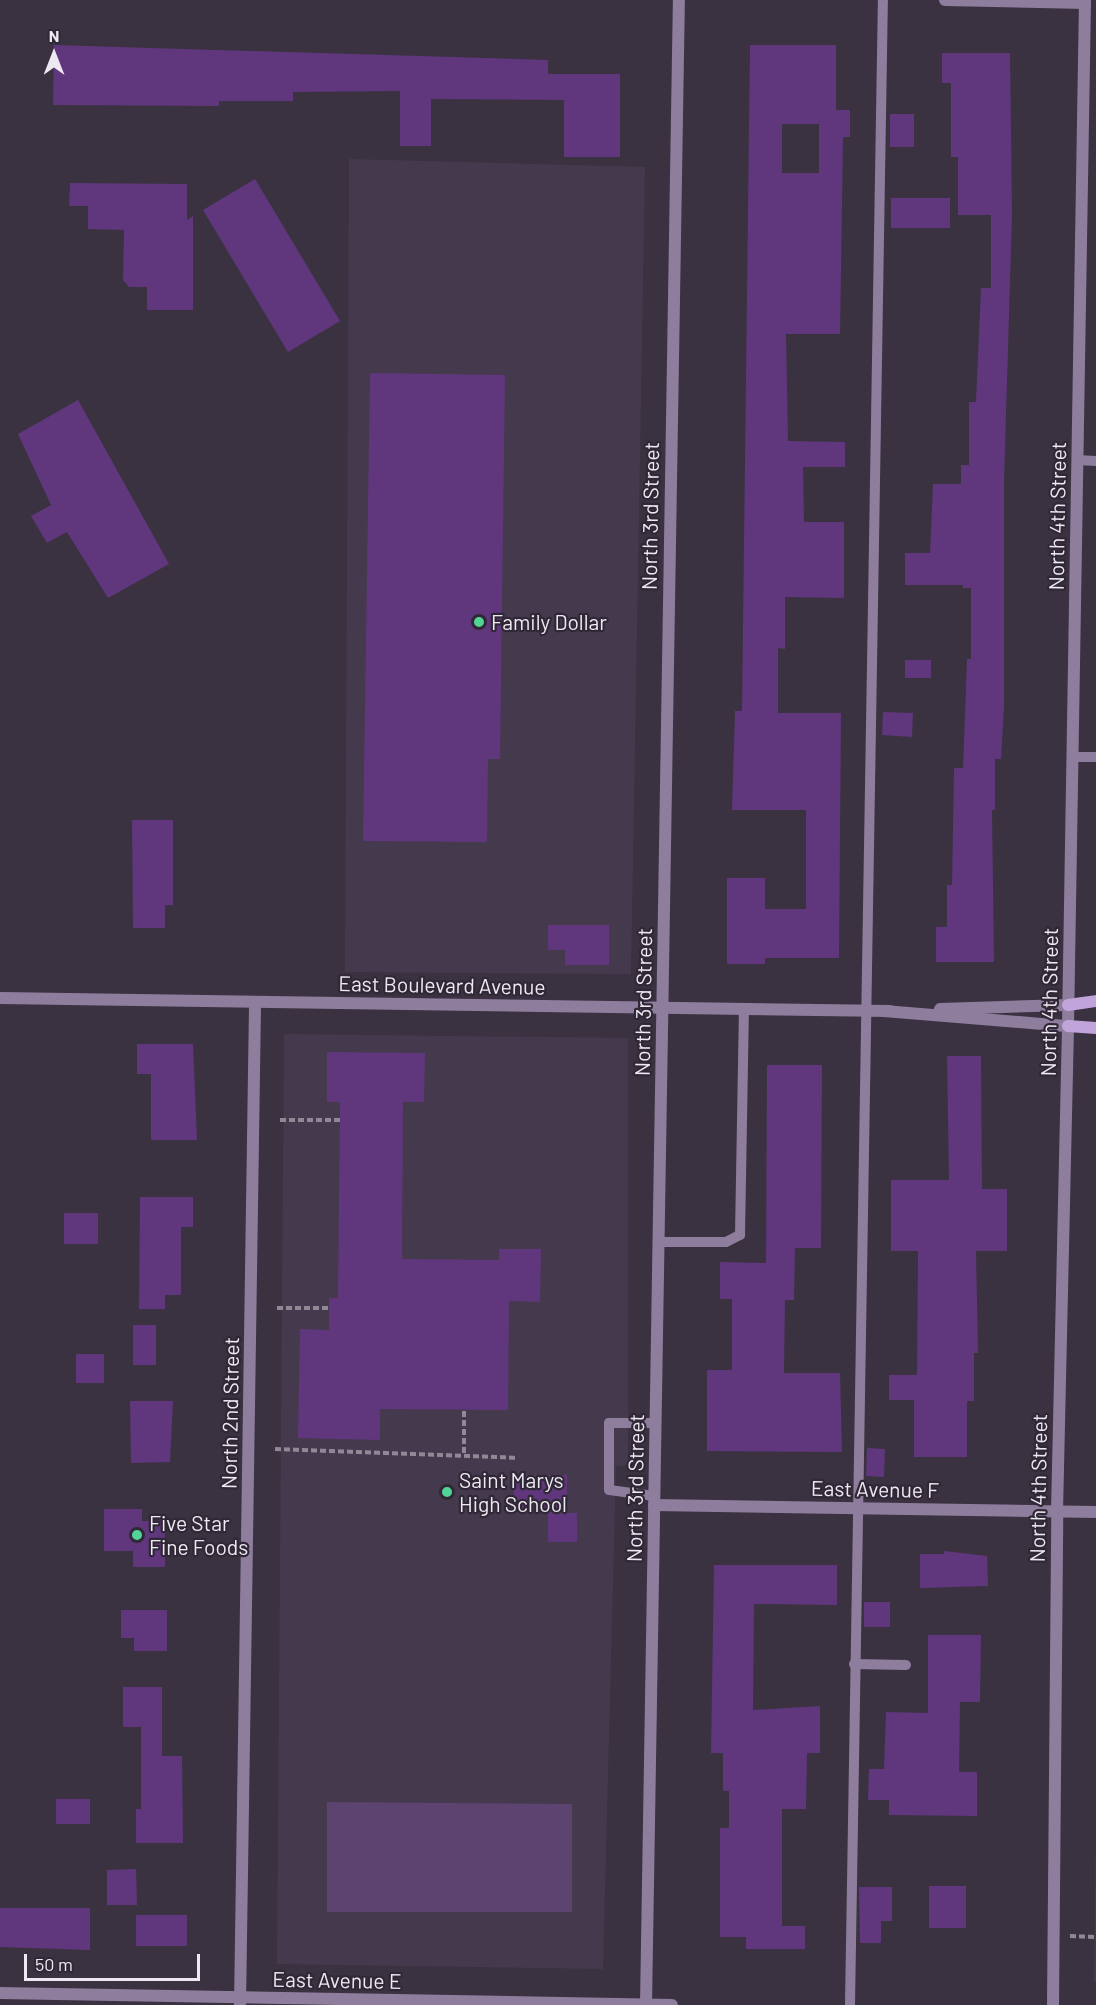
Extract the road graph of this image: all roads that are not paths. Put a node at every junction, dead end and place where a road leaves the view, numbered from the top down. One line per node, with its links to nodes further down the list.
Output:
1 (679, 0): 13 (street, North 3rd Street)
2 (883, 0): 15 (lane)
3 (945, 0): 4 (street)
4 (1085, 2): 5 (street, North 4th Street)
5 (1077, 460): 6 (lane); 7 (street, North 4th Street)
6 (1096, 461)
7 (1072, 757): 8 (lane); 12 (street, North 4th Street)
8 (1096, 757)
9 (0, 998): 11 (street, East Boulevard Avenue)
10 (1096, 1001): 12 (main road, East Boulevard Avenue)
11 (255, 1002): 13 (street, East Boulevard Avenue); 29 (street, North 2nd Street)
12 (1068, 1005): 16 (street, East Boulevard Avenue); 17 (street, North 4th Street)
13 (663, 1007): 14 (street, East Boulevard Avenue); 19 (street, North 3rd Street)
14 (744, 1009): 15 (street, East Boulevard Avenue); 19 (lane)
15 (866, 1011): 16 (street, East Boulevard Avenue); 22 (lane)
16 (884, 1011): 17 (street, East Boulevard Avenue)
17 (1068, 1026): 18 (main road, East Boulevard Avenue); 23 (street, North 4th Street)
18 (1096, 1028)
19 (659, 1242): 20 (street, North 3rd Street)
20 (656, 1423): 21 (street, North 3rd Street); 21 (lane)
21 (654, 1500): 22 (street, East Avenue F); 31 (street, North 3rd Street)
22 (857, 1509): 23 (street, East Avenue F); 25 (lane)
23 (1057, 1512): 24 (street, East Avenue F); 34 (street, North 4th Street)
24 (1096, 1512)
25 (854, 1664): 26 (lane); 33 (lane)
26 (906, 1665)
27 (0, 1993): 28 (street, East Avenue E)
28 (40, 1999): 29 (street, East Avenue E)
29 (240, 2001): 30 (street, East Avenue E)
30 (444, 2004): 31 (street, East Avenue E)
31 (646, 2005): 32 (street, East Avenue E)
32 (672, 2005)
33 (850, 2005)
34 (1053, 2005)

